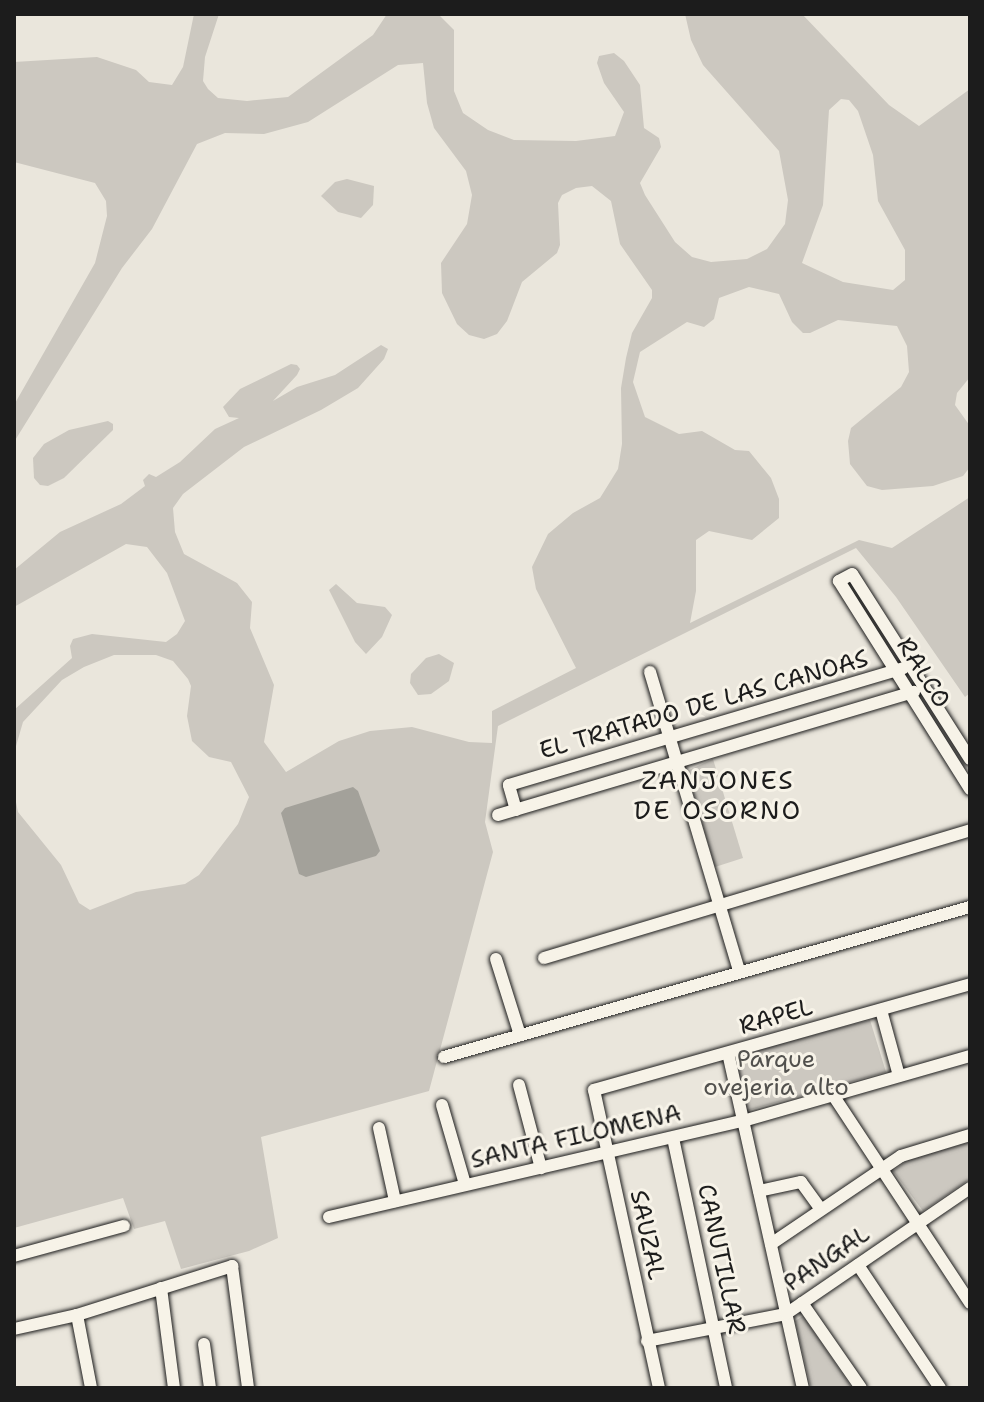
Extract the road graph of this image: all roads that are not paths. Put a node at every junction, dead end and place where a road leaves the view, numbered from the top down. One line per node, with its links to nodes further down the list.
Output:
1 (909, 664): 3 (street, EL TRATADO DE LAS CANOAS); 3 (street, RALCO); 4 (street, RALCO)
2 (650, 672): 7 (street)
3 (896, 672): 5 (street, RALCO); 6 (street, EL TRATADO DE LAS CANOAS)
4 (924, 686): 5 (street, EL TRATADO DE LAS CANOAS); 9 (street, RALCO)
5 (910, 694): 8 (street, EL TRATADO DE LAS CANOAS); 11 (street, RALCO)
6 (710, 726): 7 (street, EL TRATADO DE LAS CANOAS); 8 (street)
7 (669, 738): 10 (street); 12 (street, EL TRATADO DE LAS CANOAS)
8 (718, 751): 10 (street, EL TRATADO DE LAS CANOAS)
9 (970, 759)
10 (677, 763): 12 (street, EL TRATADO DE LAS CANOAS); 15 (street)
11 (970, 789)
12 (516, 810): 13 (street, EL TRATADO DE LAS CANOAS)
13 (498, 815)
14 (970, 830): 15 (street)
15 (720, 906): 17 (street); 19 (street)
16 (970, 907): 19 (street)
17 (544, 958)
18 (496, 959): 22 (street)
19 (739, 971): 22 (street)
20 (970, 984): 21 (street, RAPEL)
21 (881, 1010): 23 (street, RAPEL); 26 (street)
22 (520, 1035): 25 (street)
23 (728, 1053): 28 (street, RAPEL); 31 (street)
24 (970, 1056): 26 (street, SANTA FILOMENA)
25 (444, 1057)
26 (899, 1076): 29 (street, SANTA FILOMENA)
27 (519, 1085): 36 (street)
28 (594, 1090): 35 (street, SAUZAL)
29 (833, 1095): 31 (street, SANTA FILOMENA); 37 (street)
30 (442, 1105): 38 (street)
31 (743, 1121): 34 (street, SANTA FILOMENA); 40 (street)
32 (379, 1128): 41 (street)
33 (970, 1135): 37 (street)
34 (673, 1138): 35 (street, SANTA FILOMENA); 55 (street, CANUTILLAR)
35 (606, 1153): 36 (street, SANTA FILOMENA); 56 (street, SAUZAL)
36 (541, 1168): 38 (street, SANTA FILOMENA)
37 (881, 1168): 42 (street); 44 (street)
38 (465, 1184): 41 (street, SANTA FILOMENA)
39 (970, 1188): 44 (street, PANGAL)
40 (759, 1191): 42 (street); 46 (street)
41 (395, 1201): 43 (street, SANTA FILOMENA)
42 (821, 1210): 46 (street)
43 (329, 1217)
44 (918, 1224): 48 (street, PANGAL); 51 (street)
45 (124, 1226): 47 (street)
46 (771, 1244): 52 (street)
47 (14, 1256)
48 (858, 1265): 50 (street, PANGAL); 66 (street)
49 (161, 1288): 53 (street); 59 (street); 61 (street)
50 (802, 1303): 52 (street, PANGAL); 65 (street)
51 (970, 1303)
52 (786, 1314): 55 (street, PANGAL); 64 (street)
53 (77, 1315): 54 (street); 58 (street)
54 (14, 1329)
55 (712, 1330): 56 (street, PANGAL); 63 (street, CANUTILLAR)
56 (647, 1341): 62 (street, SAUZAL)
57 (204, 1344): 60 (street)
58 (91, 1388)
59 (174, 1388)
60 (210, 1388)
61 (248, 1388)
62 (659, 1388)
63 (726, 1388)
64 (803, 1388)
65 (861, 1388)
66 (940, 1388)

